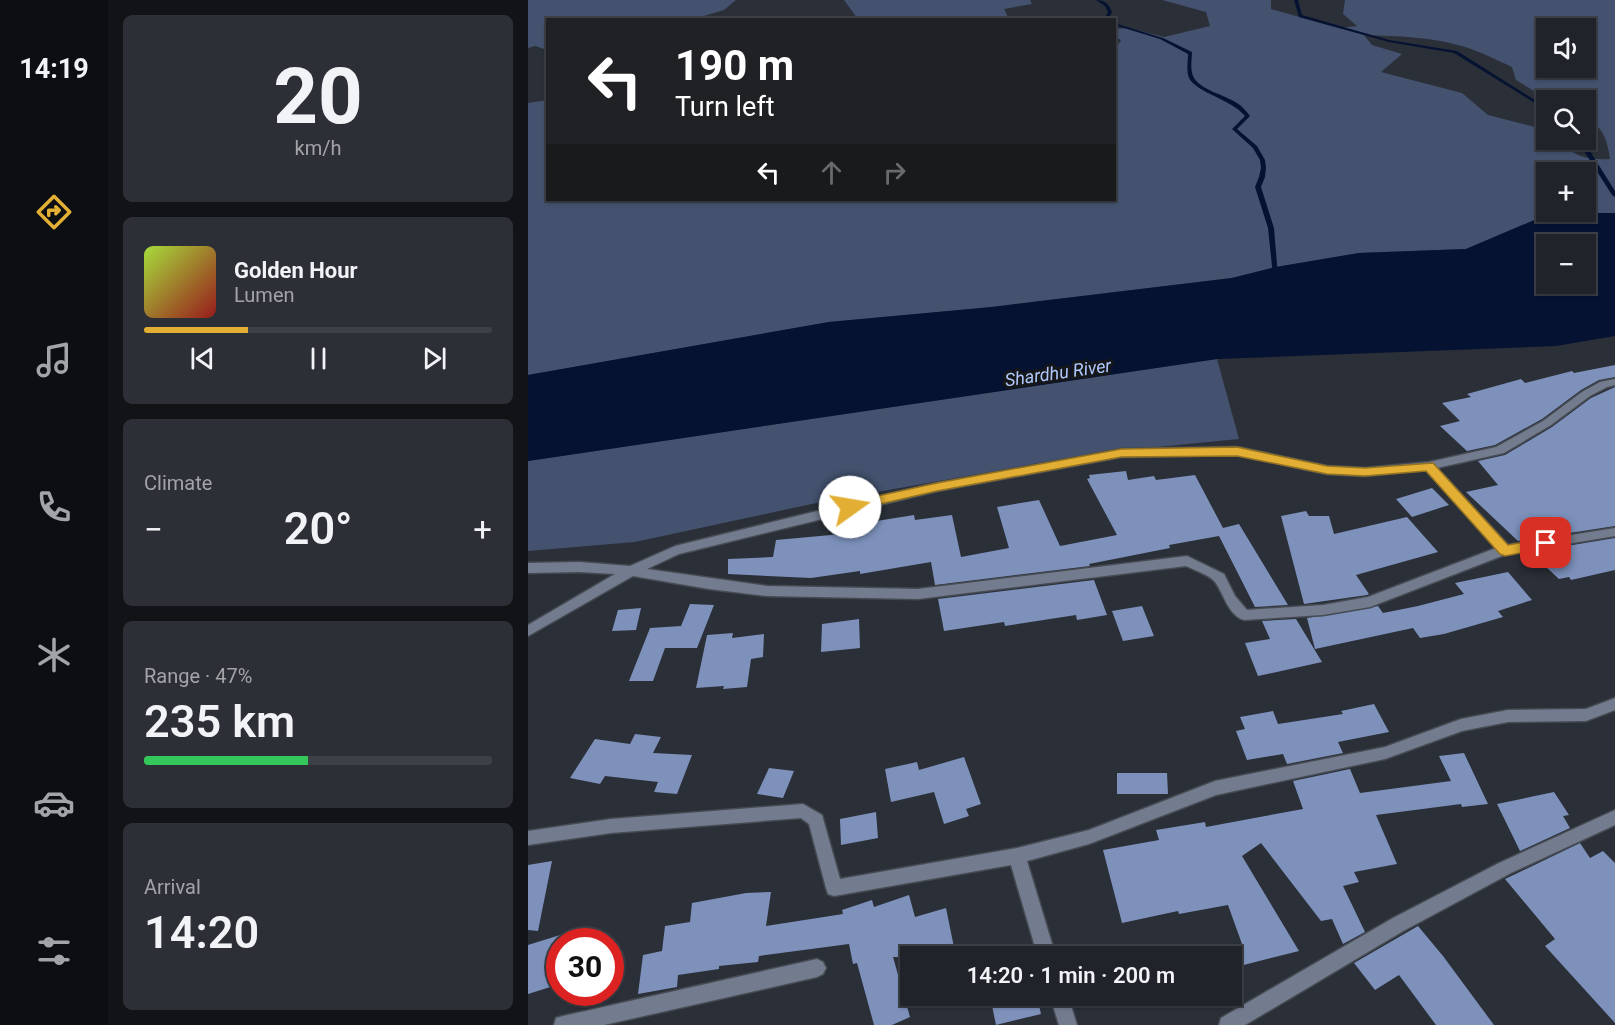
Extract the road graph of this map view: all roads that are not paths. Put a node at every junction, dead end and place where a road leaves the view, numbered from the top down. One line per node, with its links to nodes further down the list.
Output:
1 (1615, 382): 2 (street)
2 (1429, 466): 4 (street); 6 (street)
3 (1615, 531): 4 (street)
4 (1505, 550): 6 (street)
5 (528, 568): 6 (street)
6 (631, 571): 7 (street)
7 (528, 631)
8 (1615, 705): 11 (street)
9 (1615, 817): 17 (street)
10 (528, 838): 11 (street)
11 (1017, 856): 12 (street)
12 (1044, 946)
13 (817, 968): 15 (street)
14 (1062, 1006): 16 (street)
15 (563, 1025)
16 (1068, 1025)
17 (1228, 1025)

